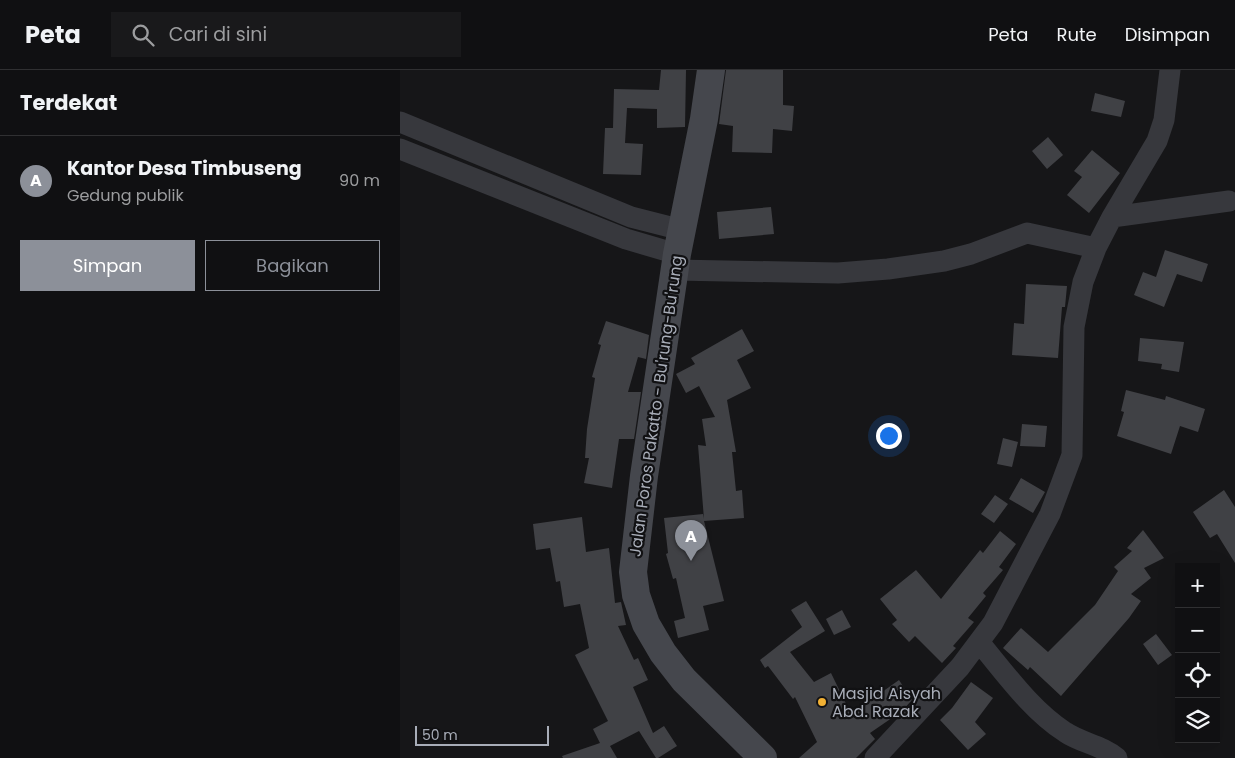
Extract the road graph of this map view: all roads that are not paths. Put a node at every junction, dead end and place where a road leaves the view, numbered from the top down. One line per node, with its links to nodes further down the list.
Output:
1 (711, 70): 12 (main road, Jalan Poros Pakatto - Bu'rung-Bu'rung)
2 (1170, 70): 9 (street)
3 (400, 122): 5 (street)
4 (400, 149): 7 (street)
5 (557, 187): 7 (street); 8 (street)
6 (1229, 201): 9 (street)
7 (550, 208): 10 (street)
8 (632, 217): 10 (street); 12 (street)
9 (1112, 217): 11 (street)
10 (626, 239): 12 (street)
11 (1096, 248): 12 (street); 13 (street)
12 (678, 251): 14 (main road, Jalan Poros Pakatto - Bu'rung-Bu'rung)
13 (979, 642): 15 (street); 16 (street)
14 (764, 758)
15 (875, 758)
16 (1117, 758)

